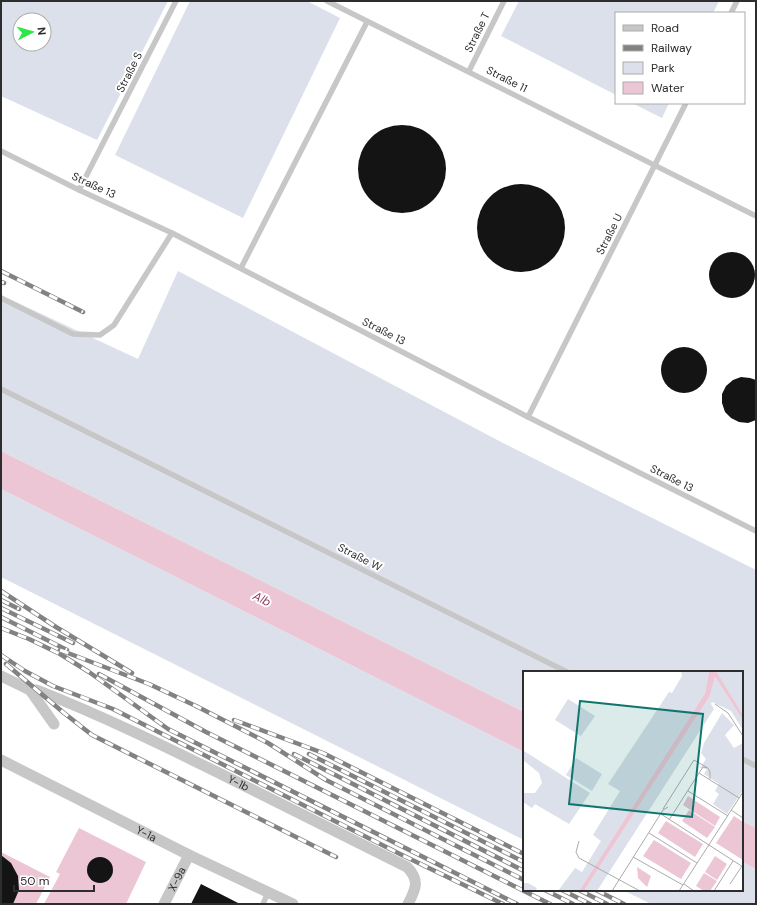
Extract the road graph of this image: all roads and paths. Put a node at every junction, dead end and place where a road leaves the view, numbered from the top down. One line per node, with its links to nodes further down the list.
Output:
1 (176, 1): 11 (lane, Straße S)
2 (326, 1): 6 (lane, Straße 11)
3 (504, 1): 7 (lane, Straße T)
4 (737, 1): 5 (lane)
5 (732, 12)
6 (367, 22): 7 (lane, Straße 11); 14 (lane)
7 (469, 71): 10 (lane, Straße 11)
8 (685, 104): 10 (lane, Straße U)
9 (1, 151): 11 (lane, Straße 13)
10 (654, 166): 12 (lane, Straße 11); 17 (lane, Straße U)
11 (79, 190): 13 (lane, Straße 13)
12 (756, 216)
13 (172, 233): 14 (lane, Straße 13); 15 (lane)
14 (241, 268): 17 (lane, Straße 13)
15 (1, 298)
16 (1, 389): 19 (lane, Straße W)
17 (528, 417): 18 (lane, Straße 13)
18 (756, 531)
19 (565, 671)
20 (1, 676): 21 (street, Y-1b)
21 (30, 690): 22 (street, Y-1b); 31 (street, Y-1b)
22 (54, 724)
23 (1, 760): 26 (street, Y-1a)
24 (743, 760): 25 (lane)
25 (756, 766)
26 (189, 855): 27 (street, Y-1a); 28 (street, X-9a)
27 (268, 892): 29 (lane); 30 (street, Y-1a)
28 (164, 904)
29 (263, 904)
30 (293, 904)
31 (408, 904)

